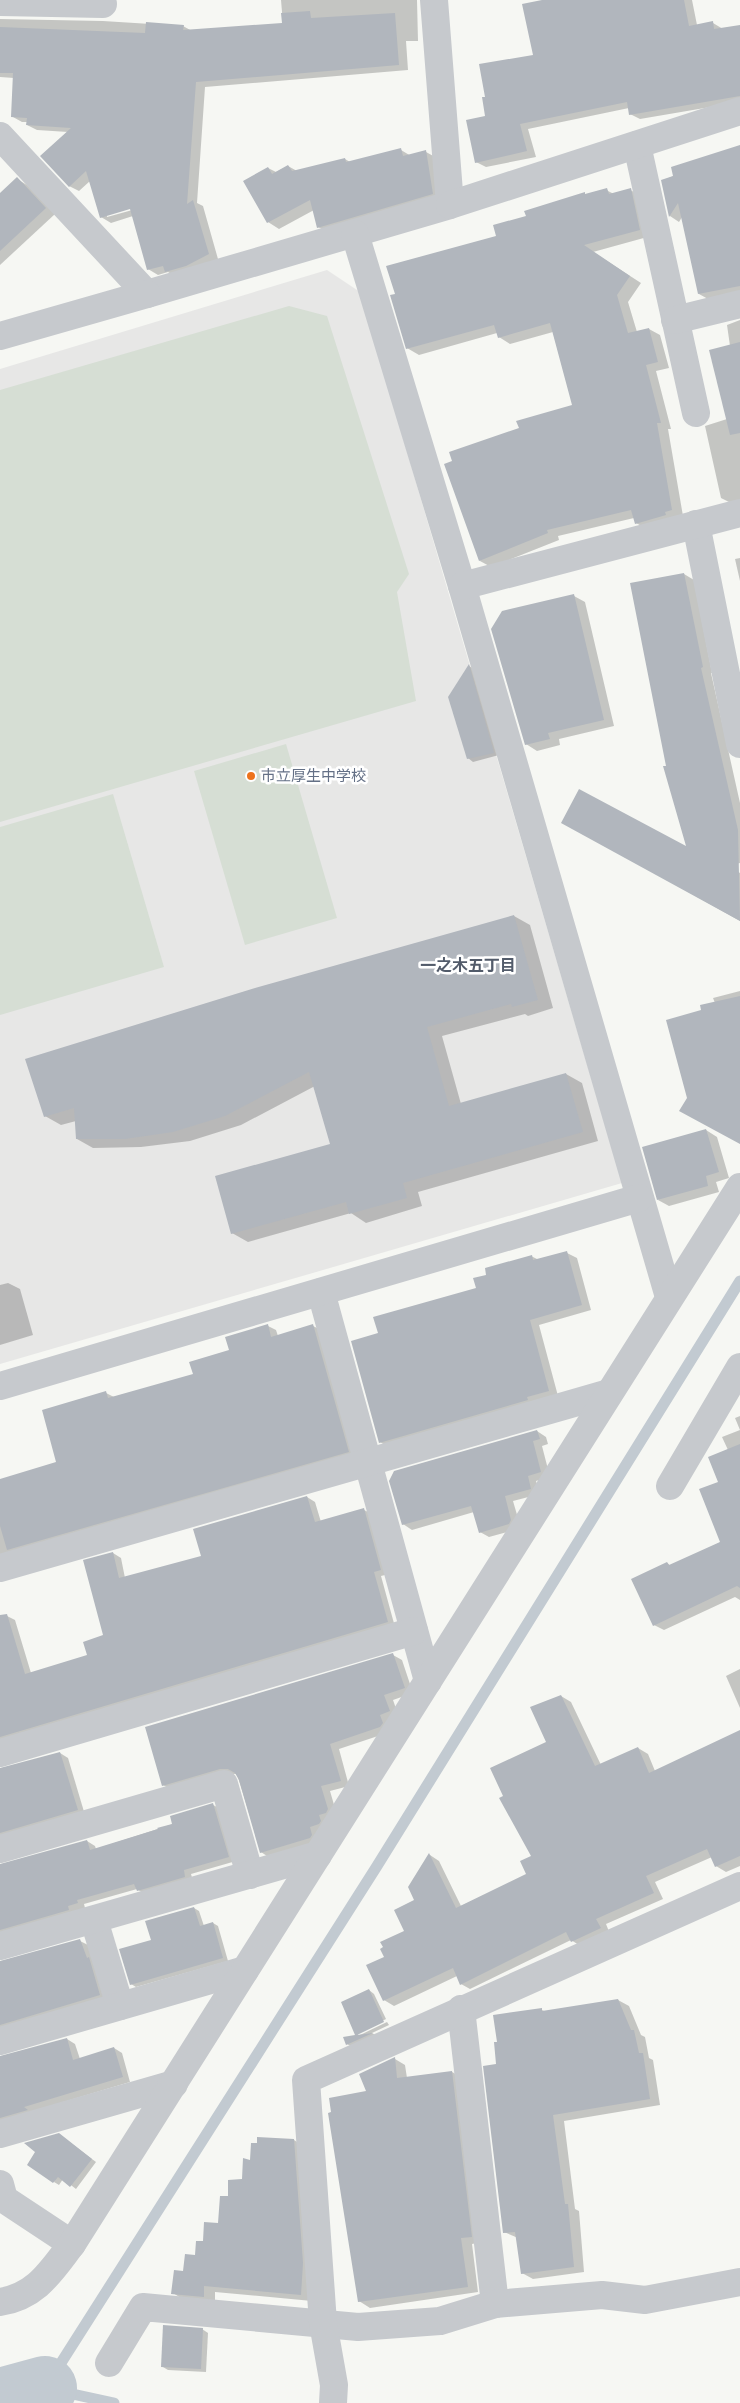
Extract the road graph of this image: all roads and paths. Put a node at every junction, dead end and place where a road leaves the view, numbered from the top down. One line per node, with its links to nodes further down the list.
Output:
1 (434, 0): 7 (street)
2 (0, 2): 3 (street)
3 (103, 4)
4 (740, 111): 6 (street)
5 (0, 136): 9 (street)
6 (637, 144): 7 (street); 11 (street)
7 (450, 205): 8 (street)
8 (356, 234): 9 (street); 16 (street)
9 (147, 294): 12 (street)
10 (740, 304): 11 (street)
11 (675, 320): 13 (street)
12 (0, 336)
13 (696, 413)
14 (740, 513): 15 (street)
15 (696, 524): 16 (street); 17 (street)
16 (462, 586): 19 (street)
17 (740, 744)
18 (740, 1187): 21 (street)
19 (639, 1198): 20 (street); 21 (street)
20 (321, 1292): 23 (street); 25 (street)
21 (670, 1297): 24 (street)
22 (740, 1367): 26 (street)
23 (0, 1386)
24 (609, 1393): 25 (street); 29 (street)
25 (368, 1463): 27 (street); 28 (street)
26 (670, 1486)
27 (0, 1568)
28 (414, 1631): 29 (street); 30 (street)
29 (428, 1680): 32 (street)
30 (0, 1753)
31 (0, 1849): 33 (street)
32 (318, 1855): 33 (street); 37 (street)
33 (250, 1875): 35 (street)
34 (740, 1886): 39 (street)
35 (94, 1920): 36 (street); 38 (street)
36 (0, 1946)
37 (245, 1970): 38 (street); 41 (street)
38 (120, 2006): 40 (street)
39 (461, 2009): 47 (street); 48 (street)
40 (0, 2041)
41 (174, 2084): 42 (street); 44 (street)
42 (0, 2134)
43 (0, 2184): 44 (street)
44 (72, 2244): 46 (street)
45 (740, 2282): 47 (street)
46 (0, 2302)
47 (495, 2304): 48 (street)
48 (323, 2323): 49 (street); 50 (street)
49 (109, 2363)
50 (333, 2394)

